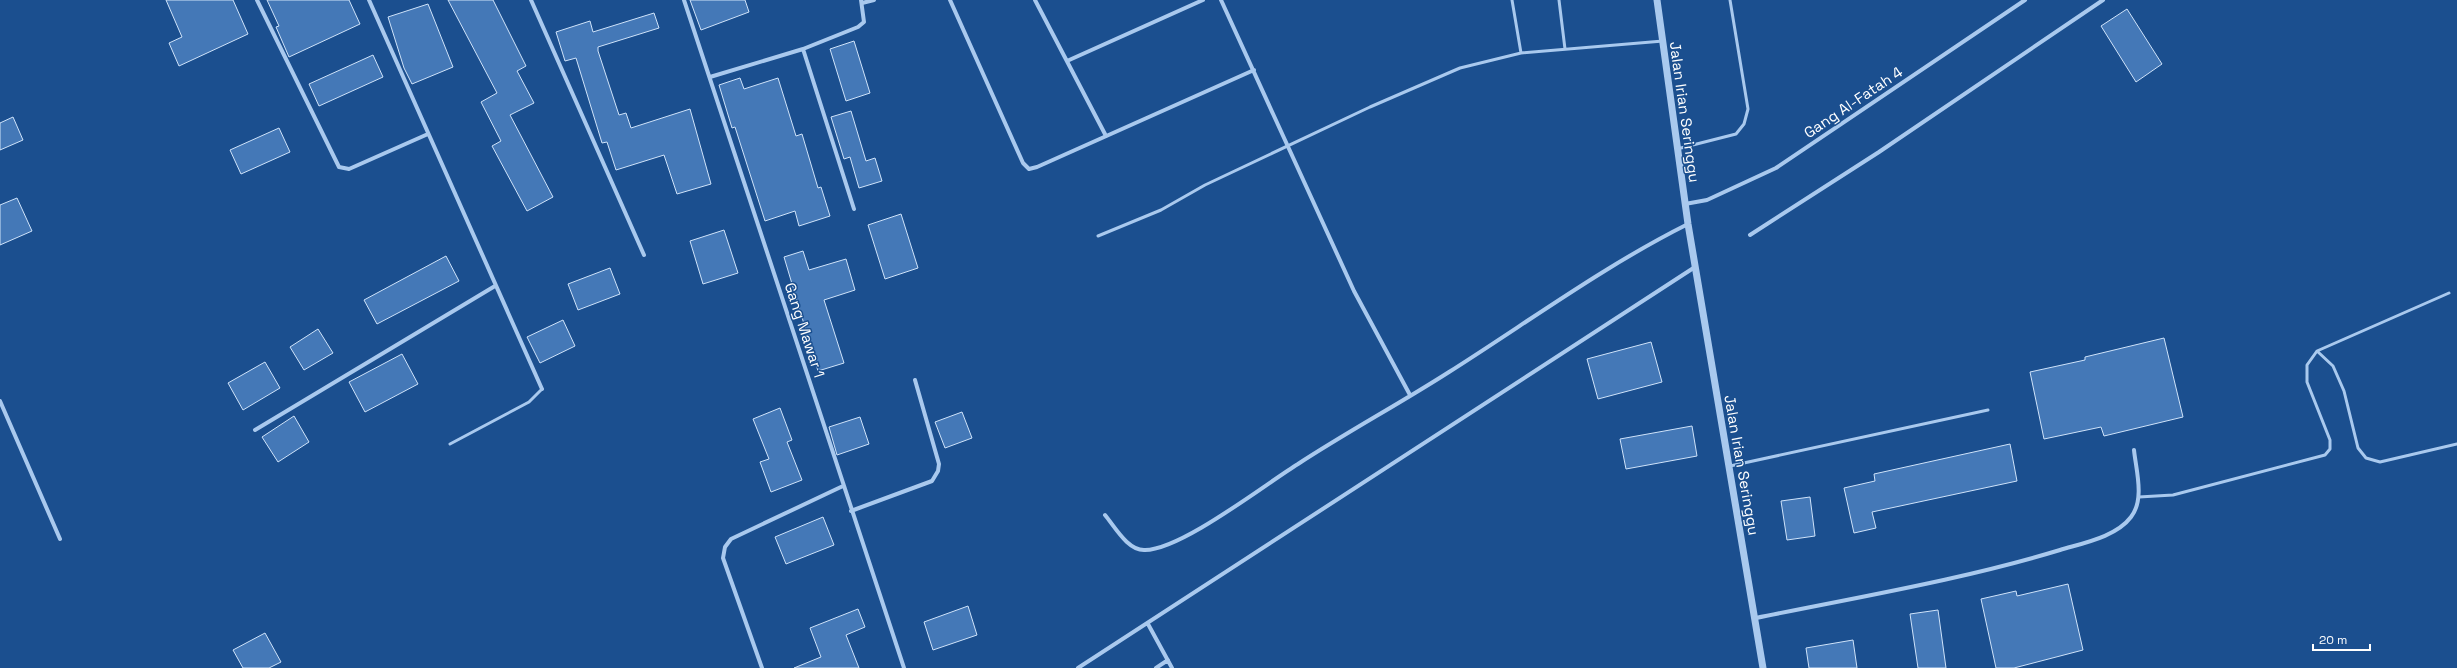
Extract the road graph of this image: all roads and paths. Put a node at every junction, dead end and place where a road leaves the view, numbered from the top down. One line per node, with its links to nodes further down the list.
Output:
1 (257, 0): 24 (street)
2 (369, 0): 24 (street)
3 (531, 0): 33 (street)
4 (684, 0): 23 (street, Gang Mawar 1)
5 (874, 0): 16 (street)
6 (950, 0): 25 (street)
7 (1035, 0): 21 (street)
8 (1203, 0): 21 (street)
9 (1221, 0): 22 (street)
10 (1512, 0): 20 (lane)
11 (1560, 0): 19 (lane)
12 (1657, 0): 17 (street, Jalan Irian Seringgu)
13 (1730, 0): 27 (lane)
14 (2025, 0): 28 (street, Gang Al-Fatah 4)
15 (2103, 0): 31 (street)
16 (861, 2): 18 (street)
17 (1663, 41): 19 (lane); 27 (street, Jalan Irian Seringgu)
18 (802, 48): 23 (street); 29 (street)
19 (1565, 49): 20 (lane)
20 (1521, 53): 26 (lane)
21 (1067, 61): 25 (street)
22 (1254, 70): 25 (street); 26 (street)
23 (710, 77): 48 (street, Gang Mawar 1)
24 (428, 134): 35 (street)
25 (1106, 136)
26 (1288, 147): 32 (lane); 40 (street)
27 (1678, 149): 28 (street, Jalan Irian Seringgu)
28 (1685, 204): 30 (street, Jalan Irian Seringgu)
29 (854, 209)
30 (1688, 225): 34 (street, Jalan Irian Seringgu); 40 (street)
31 (1750, 235)
32 (1098, 236)
33 (644, 255)
34 (1695, 267): 47 (street, Jalan Irian Seringgu); 54 (street)
35 (495, 286): 39 (street); 43 (street)
36 (2449, 293): 37 (lane)
37 (2317, 351): 45 (lane); 49 (lane)
38 (915, 380): 50 (street)
39 (542, 389): 44 (lane)
40 (1410, 395): 51 (street)
41 (0, 401): 52 (street)
42 (1988, 410): 47 (lane)
43 (254, 430)
44 (450, 444)
45 (2457, 444)
46 (2134, 450): 49 (street)
47 (1728, 466): 53 (street, Jalan Irian Seringgu)
48 (844, 486): 50 (street, Gang Mawar 1); 56 (street)
49 (2139, 497): 53 (street)
50 (851, 511): 57 (street, Gang Mawar 1)
51 (1105, 515)
52 (60, 539)
53 (1756, 618): 61 (street, Jalan Irian Seringgu)
54 (1148, 624): 55 (street); 58 (street)
55 (1168, 660): 59 (street); 60 (street)
56 (762, 668)
57 (904, 668)
58 (1078, 668)
59 (1156, 668)
60 (1172, 668)
61 (1763, 668)

